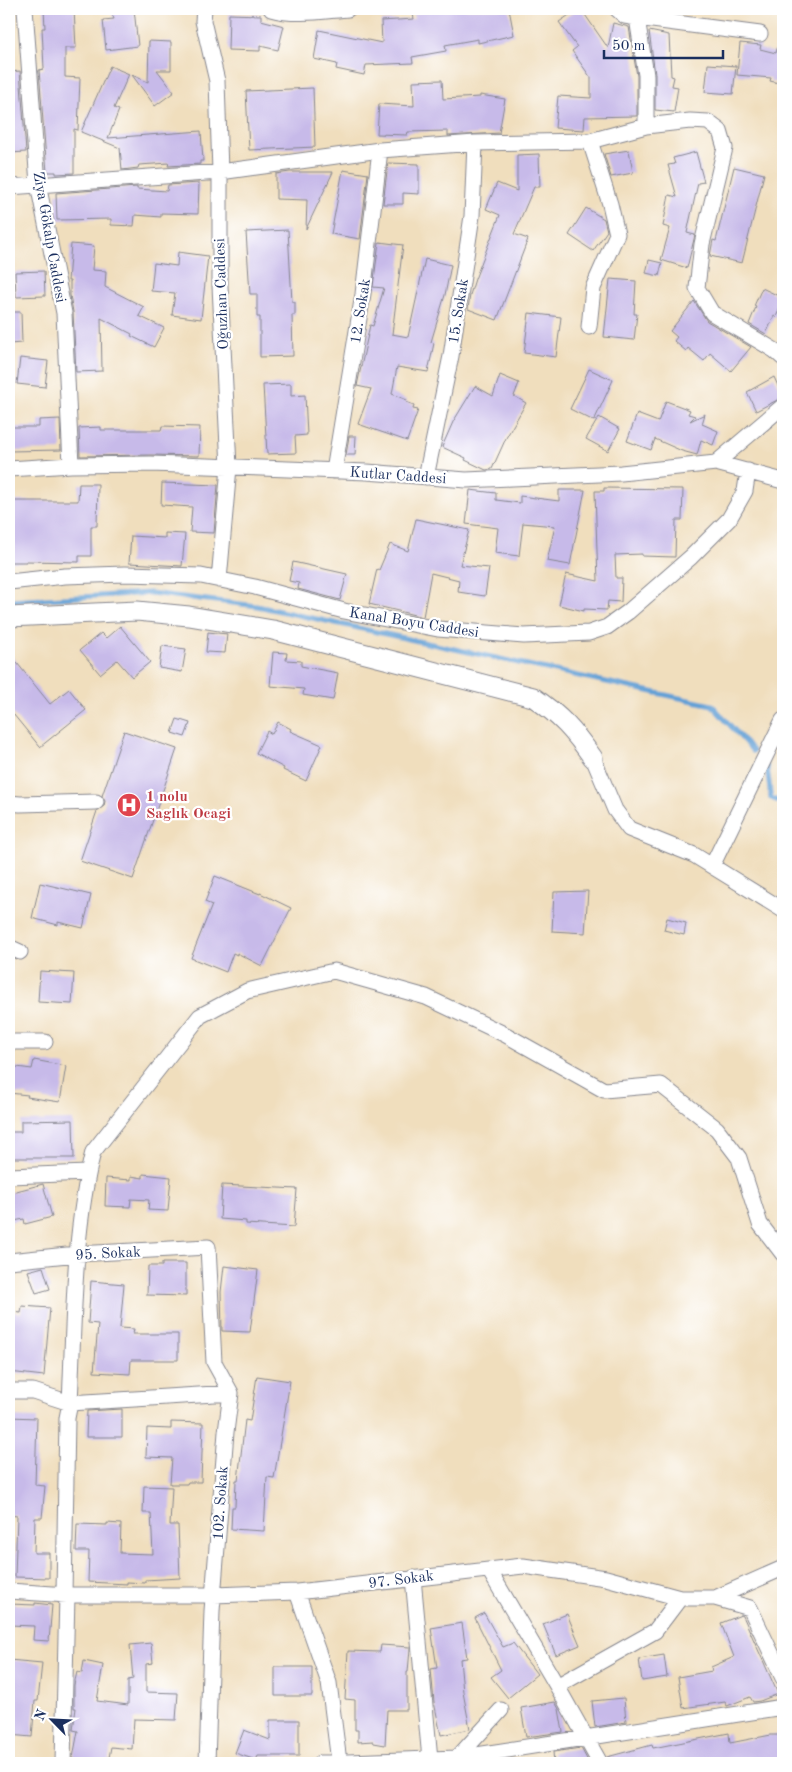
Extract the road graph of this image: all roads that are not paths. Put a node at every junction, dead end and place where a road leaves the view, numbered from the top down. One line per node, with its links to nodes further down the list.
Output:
1 (25, 9): 13 (street, Ziya Gökalp Caddesi)
2 (204, 9): 12 (street, Oğuzhan Caddesi)
3 (271, 9): 4 (street)
4 (348, 9)
5 (616, 9): 6 (street)
6 (637, 18): 7 (street); 8 (street)
7 (760, 34)
8 (646, 126): 9 (street); 16 (street)
9 (590, 141): 10 (street); 15 (street)
10 (475, 143): 11 (street); 25 (street, 15. Sokak)
11 (380, 150): 12 (street); 24 (street, 12. Sokak)
12 (220, 172): 13 (street); 21 (street, Oğuzhan Caddesi)
13 (38, 184): 14 (street); 20 (street, Ziya Gökalp Caddesi)
14 (9, 187)
15 (589, 327)
16 (783, 358)
17 (783, 406): 18 (street)
18 (740, 443): 19 (street); 23 (street, Kanal Boyu Caddesi)
19 (716, 463): 23 (street, Kutlar Caddesi); 25 (street, Kutlar Caddesi)
20 (72, 465): 21 (street, Kutlar Caddesi); 22 (street, Kutlar Caddesi)
21 (229, 467): 24 (street, Kutlar Caddesi); 27 (street, Oğuzhan Caddesi)
22 (9, 469)
23 (741, 470): 26 (street, Kutlar Caddesi); 27 (street, Kanal Boyu Caddesi)
24 (334, 471): 25 (street, Kutlar Caddesi)
25 (426, 477)
26 (783, 481)
27 (219, 580): 28 (street, Kanal Boyu Caddesi)
28 (9, 582)
29 (9, 617): 31 (street)
30 (783, 720): 34 (street)
31 (593, 758): 34 (street)
32 (96, 802): 33 (street)
33 (9, 803)
34 (712, 866): 35 (street)
35 (783, 910)
36 (9, 1042): 37 (street)
37 (45, 1042)
38 (88, 1173): 39 (street); 40 (street); 41 (street)
39 (9, 1176)
40 (77, 1254): 42 (street, 95. Sokak); 44 (street, 95. Sokak); 45 (street)
41 (783, 1254)
42 (9, 1261)
43 (9, 1391): 45 (street)
44 (231, 1393): 45 (street); 52 (street, 102. Sokak)
45 (70, 1403): 51 (street)
46 (783, 1568): 54 (street, 97. Sokak)
47 (489, 1570): 48 (street, 97. Sokak); 53 (street, 97. Sokak); 56 (street)
48 (413, 1578): 50 (street, 97. Sokak); 60 (street)
49 (9, 1591): 51 (street, 97. Sokak)
50 (297, 1592): 52 (street, 97. Sokak); 62 (street)
51 (66, 1595): 52 (street, 97. Sokak); 64 (street)
52 (213, 1595): 65 (street, 102. Sokak)
53 (680, 1598): 54 (street, 97. Sokak); 56 (street)
54 (715, 1598): 55 (street)
55 (783, 1678)
56 (557, 1686): 59 (street)
57 (783, 1707): 59 (street)
58 (501, 1710): 61 (street)
59 (585, 1738): 61 (street); 67 (street)
60 (430, 1759): 61 (street); 63 (street)
61 (458, 1760)
62 (339, 1762): 63 (street); 66 (street)
63 (369, 1762)
64 (63, 1763)
65 (207, 1763)
66 (320, 1763)
67 (600, 1763)

